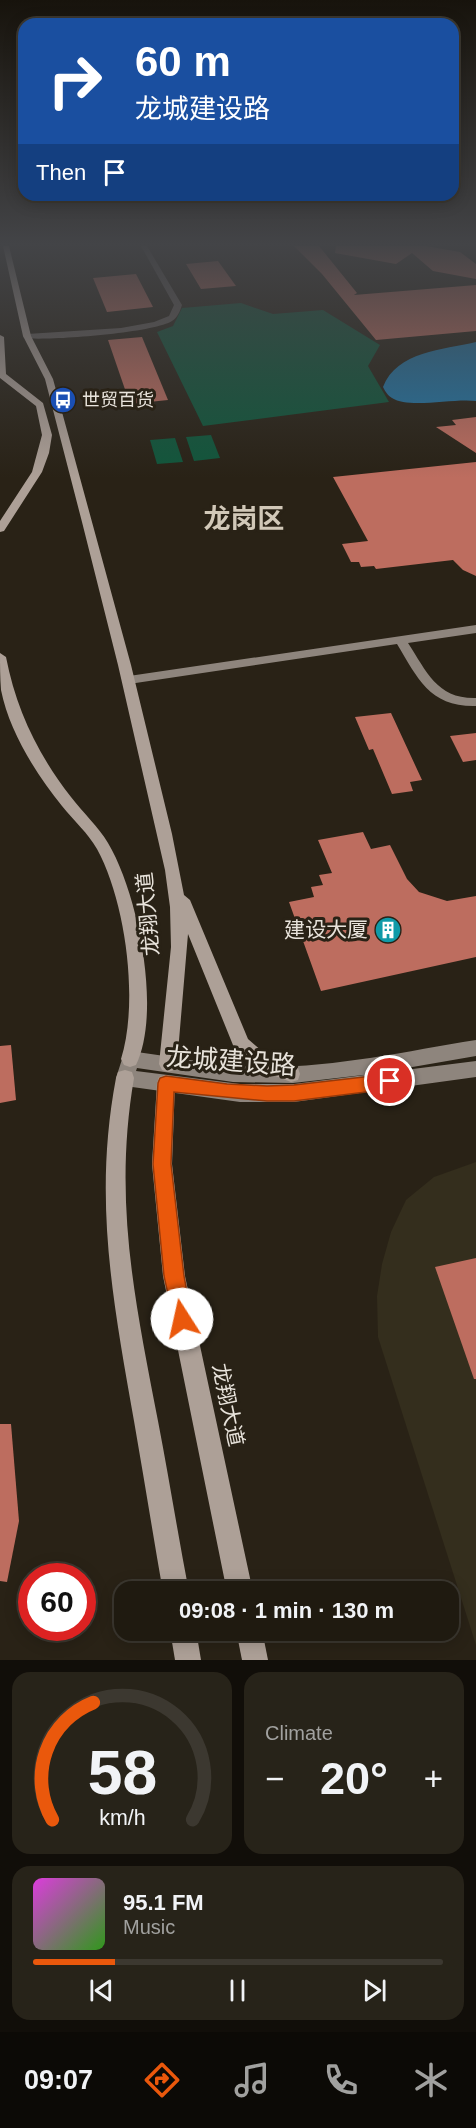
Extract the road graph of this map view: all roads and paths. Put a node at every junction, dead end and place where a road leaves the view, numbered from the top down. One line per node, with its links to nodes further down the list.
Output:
1 (24, 323): 4 (main road, 龙翔大道)
2 (159, 323): 4 (street)
3 (0, 336): 5 (main road)
4 (27, 336): 10 (main road, 龙翔大道)
5 (1, 372): 6 (main road)
6 (0, 529)
7 (476, 629): 8 (street)
8 (400, 640): 10 (street); 12 (street)
9 (0, 657): 11 (main road, 龙翔大道)
10 (129, 680): 13 (main road, 龙翔大道)
11 (3, 689): 15 (main road, 龙翔大道)
12 (476, 702)
13 (175, 882): 17 (main road, 龙翔大道); 18 (main road)
14 (476, 1048): 18 (street, 龙城建设路)
15 (128, 1069): 17 (street, 龙城建设路); 19 (main road, 龙翔大道)
16 (476, 1069): 17 (street, 龙城建设路)
17 (167, 1074): 18 (street, 龙城建设路); 20 (main road, 龙翔大道)
18 (291, 1074)
19 (174, 1581)
20 (238, 1581)
21 (185, 1641): 23 (main road)
22 (251, 1641): 24 (main road)
23 (188, 1660)
24 (255, 1660)

